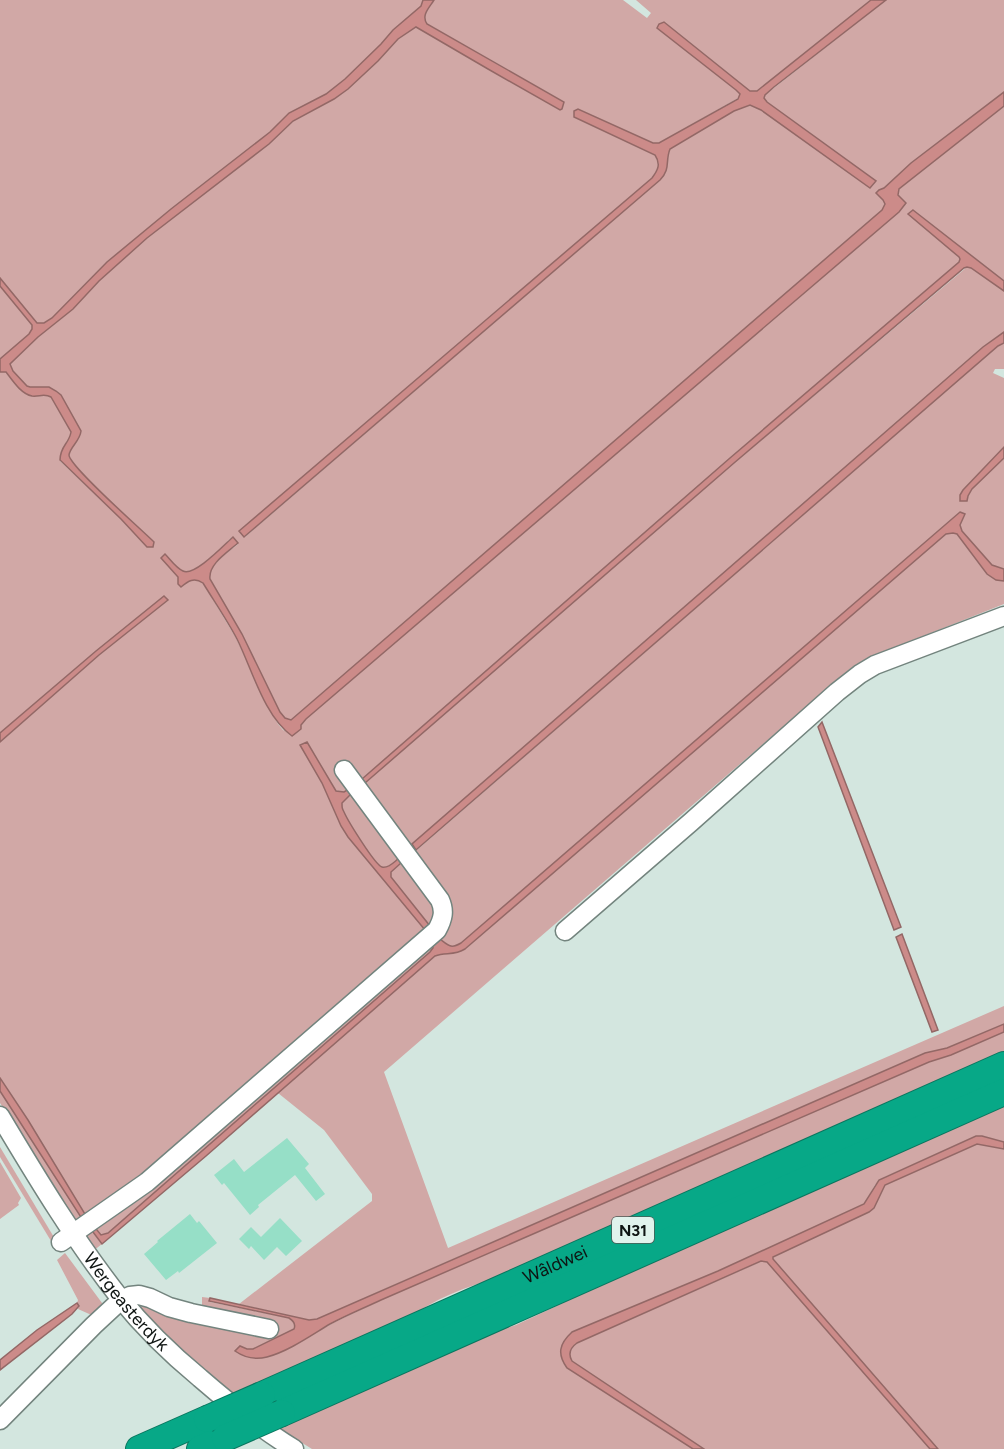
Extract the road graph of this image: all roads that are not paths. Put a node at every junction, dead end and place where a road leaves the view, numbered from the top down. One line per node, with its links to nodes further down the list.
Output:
1 (1004, 616): 3 (street)
2 (344, 770): 7 (street)
3 (565, 931)
4 (1004, 1065): 11 (highway, Wâldwei / N31, bridge)
5 (1004, 1092): 12 (highway, Wâldwei / N31, bridge)
6 (0, 1116): 7 (street, Wergeasterdyk)
7 (67, 1238): 8 (street, Wergeasterdyk)
8 (121, 1300): 9 (street); 10 (street); 13 (street, Wergeasterdyk)
9 (269, 1329)
10 (0, 1420)
11 (139, 1449)
12 (200, 1449)
13 (294, 1449)

